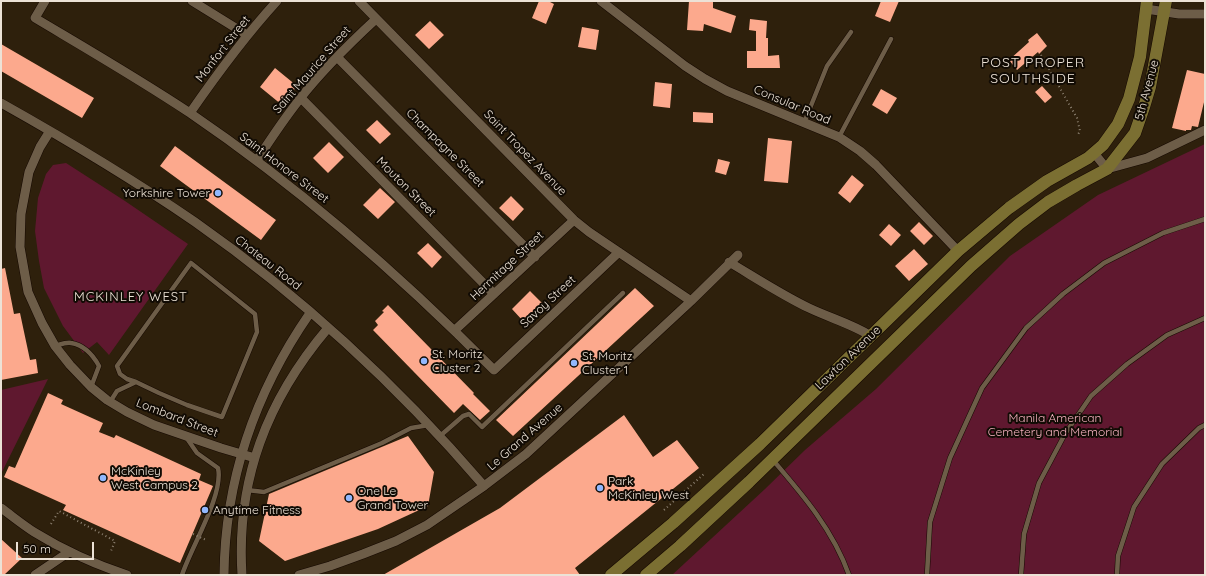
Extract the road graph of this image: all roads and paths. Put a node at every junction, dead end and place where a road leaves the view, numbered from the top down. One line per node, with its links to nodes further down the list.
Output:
1 (45, 1): 17 (street, Saint Honore Street)
2 (192, 1): 11 (street)
3 (277, 1): 11 (street, Monfort Street)
4 (359, 1): 9 (street, Saint Tropez Avenue)
5 (601, 1): 18 (street, Consular Road)
6 (1147, 5): 7 (street); 23 (main road, 5th Avenue)
7 (1164, 6): 8 (street); 25 (main road, 5th Avenue)
8 (1205, 14)
9 (376, 19): 14 (street, Saint Maurice Street); 27 (street, Saint Tropez Avenue)
10 (851, 32): 18 (lane)
11 (247, 35): 17 (street, Monfort Street)
12 (892, 39): 22 (lane)
13 (1041, 55): 21 (path)
14 (337, 56): 15 (street, Saint Maurice Street); 31 (street, Champagne Street)
15 (300, 98): 24 (street, Saint Maurice Street); 34 (street, Mouton Street)
16 (1, 103): 20 (street, Chateau Road)
17 (190, 113): 24 (street, Saint Honore Street)
18 (804, 123): 22 (street, Consular Road)
19 (1205, 130): 25 (street)
20 (50, 131): 36 (street, Chateau Road); 41 (street, Lombard Street)
21 (1078, 136)
22 (839, 137): 28 (street, Consular Road)
23 (1094, 153): 25 (street); 28 (main road, Lawton Avenue)
24 (256, 160): 39 (street, Saint Honore Street)
25 (1107, 169): 52 (main road, Lawton Avenue)
26 (1205, 219): 72 (lane)
27 (574, 220): 29 (street, Saint Tropez Avenue); 31 (street, Hermitage Street)
28 (958, 251): 40 (main road, Lawton Avenue)
29 (619, 252): 35 (street, Saint Tropez Avenue); 42 (street, Savoy Street)
30 (738, 255): 32 (street, Le Grand Avenue)
31 (535, 257): 34 (street, Hermitage Street)
32 (730, 262): 35 (street, Le Grand Avenue); 40 (street)
33 (622, 293): 49 (lane)
34 (494, 294): 39 (street, Hermitage Street)
35 (691, 301): 54 (street, Le Grand Avenue)
36 (310, 313): 38 (street, Chateau Road); 50 (street)
37 (1205, 318): 73 (lane)
38 (328, 328): 46 (street, Chateau Road); 51 (street)
39 (455, 330): 42 (street, Saint Honore Street)
40 (871, 336): 69 (main road, Lawton Avenue)
41 (55, 346): 44 (street, Lombard Street); 44 (lane)
42 (494, 370)
43 (136, 382): 43 (lane); 45 (lane)
44 (91, 387): 45 (street, Lombard Street)
45 (110, 402): 48 (street, Lombard Street)
46 (429, 425): 49 (street, Chateau Road); 55 (lane)
47 (1205, 425): 74 (lane)
48 (185, 436): 50 (street, Lombard Street); 65 (lane)
49 (440, 436): 54 (street, Chateau Road)
50 (242, 454): 51 (street, Lombard Street); 66 (street)
51 (255, 458): 55 (street)
52 (772, 459): 70 (main road, Lawton Avenue); 71 (lane)
53 (705, 473): 57 (path)
54 (484, 486): 68 (street, Le Grand Avenue)
55 (248, 490): 67 (street)
56 (1, 508): 62 (street)
57 (664, 510)
58 (51, 524): 61 (path)
59 (193, 534): 60 (path, bridge)
60 (206, 540)
61 (110, 551)
62 (69, 552): 63 (street); 64 (street)
63 (35, 575)
64 (127, 575)
65 (182, 575)
66 (224, 575)
67 (242, 575)
68 (300, 575)
69 (611, 575)
70 (646, 575)
71 (849, 575)
72 (927, 575)
73 (1021, 575)
74 (1117, 575)

